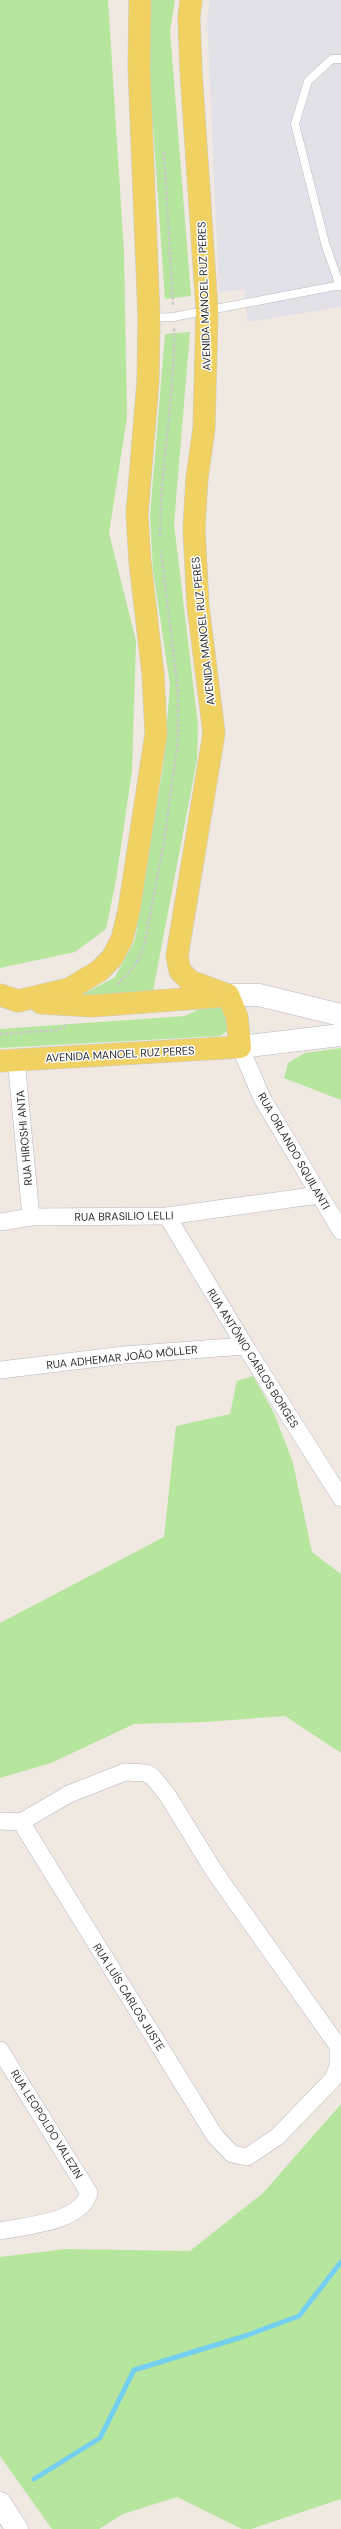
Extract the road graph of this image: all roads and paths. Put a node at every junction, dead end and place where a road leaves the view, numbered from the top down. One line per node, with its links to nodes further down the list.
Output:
1 (140, 0): 8 (main road)
2 (191, 0): 6 (main road, AVENIDA MANOEL RUZ PERES)
3 (341, 59): 5 (lane)
4 (163, 144): 7 (path)
5 (340, 286): 6 (lane)
6 (206, 310): 7 (lane); 12 (main road, AVENIDA MANOEL RUZ PERES)
7 (173, 317): 8 (lane); 9 (path)
8 (148, 318): 13 (main road)
9 (160, 541)
10 (160, 548): 11 (path)
11 (116, 986)
12 (228, 995): 14 (main road); 15 (main road); 18 (main road)
13 (6, 1000): 14 (main road)
14 (92, 1006): 16 (path)
15 (341, 1015)
16 (0, 1034)
17 (341, 1035): 18 (main road)
18 (240, 1047): 19 (main road, AVENIDA MANOEL RUZ PERES); 20 (street, RUA ORLANDO SQUILANTI)
19 (8, 1060): 22 (street, RUA HIROSHI ANTA)
20 (319, 1195): 21 (street, RUA BRASILIO LELLI); 24 (street, RUA ORLANDO SQUILANTI)
21 (167, 1216): 22 (street, RUA BRASILIO LELLI); 25 (street, RUA ANTÔNIO CARLOS BORGES)
22 (31, 1217): 23 (street, RUA BRASILIO LELLI)
23 (0, 1222)
24 (341, 1231)
25 (245, 1346): 26 (street, RUA ADHEMAR JOÃO MÖLLER); 27 (street, RUA ANTÔNIO CARLOS BORGES)
26 (0, 1370)
27 (341, 1498)
28 (0, 1821): 29 (street)
29 (21, 1822): 29 (street, RUA LUÍS CARLOS JUSTE)
30 (0, 2050): 31 (street, RUA LEOPOLDO VALEZIN)
31 (0, 2231)
32 (0, 2503): 33 (main road)
33 (17, 2529)

